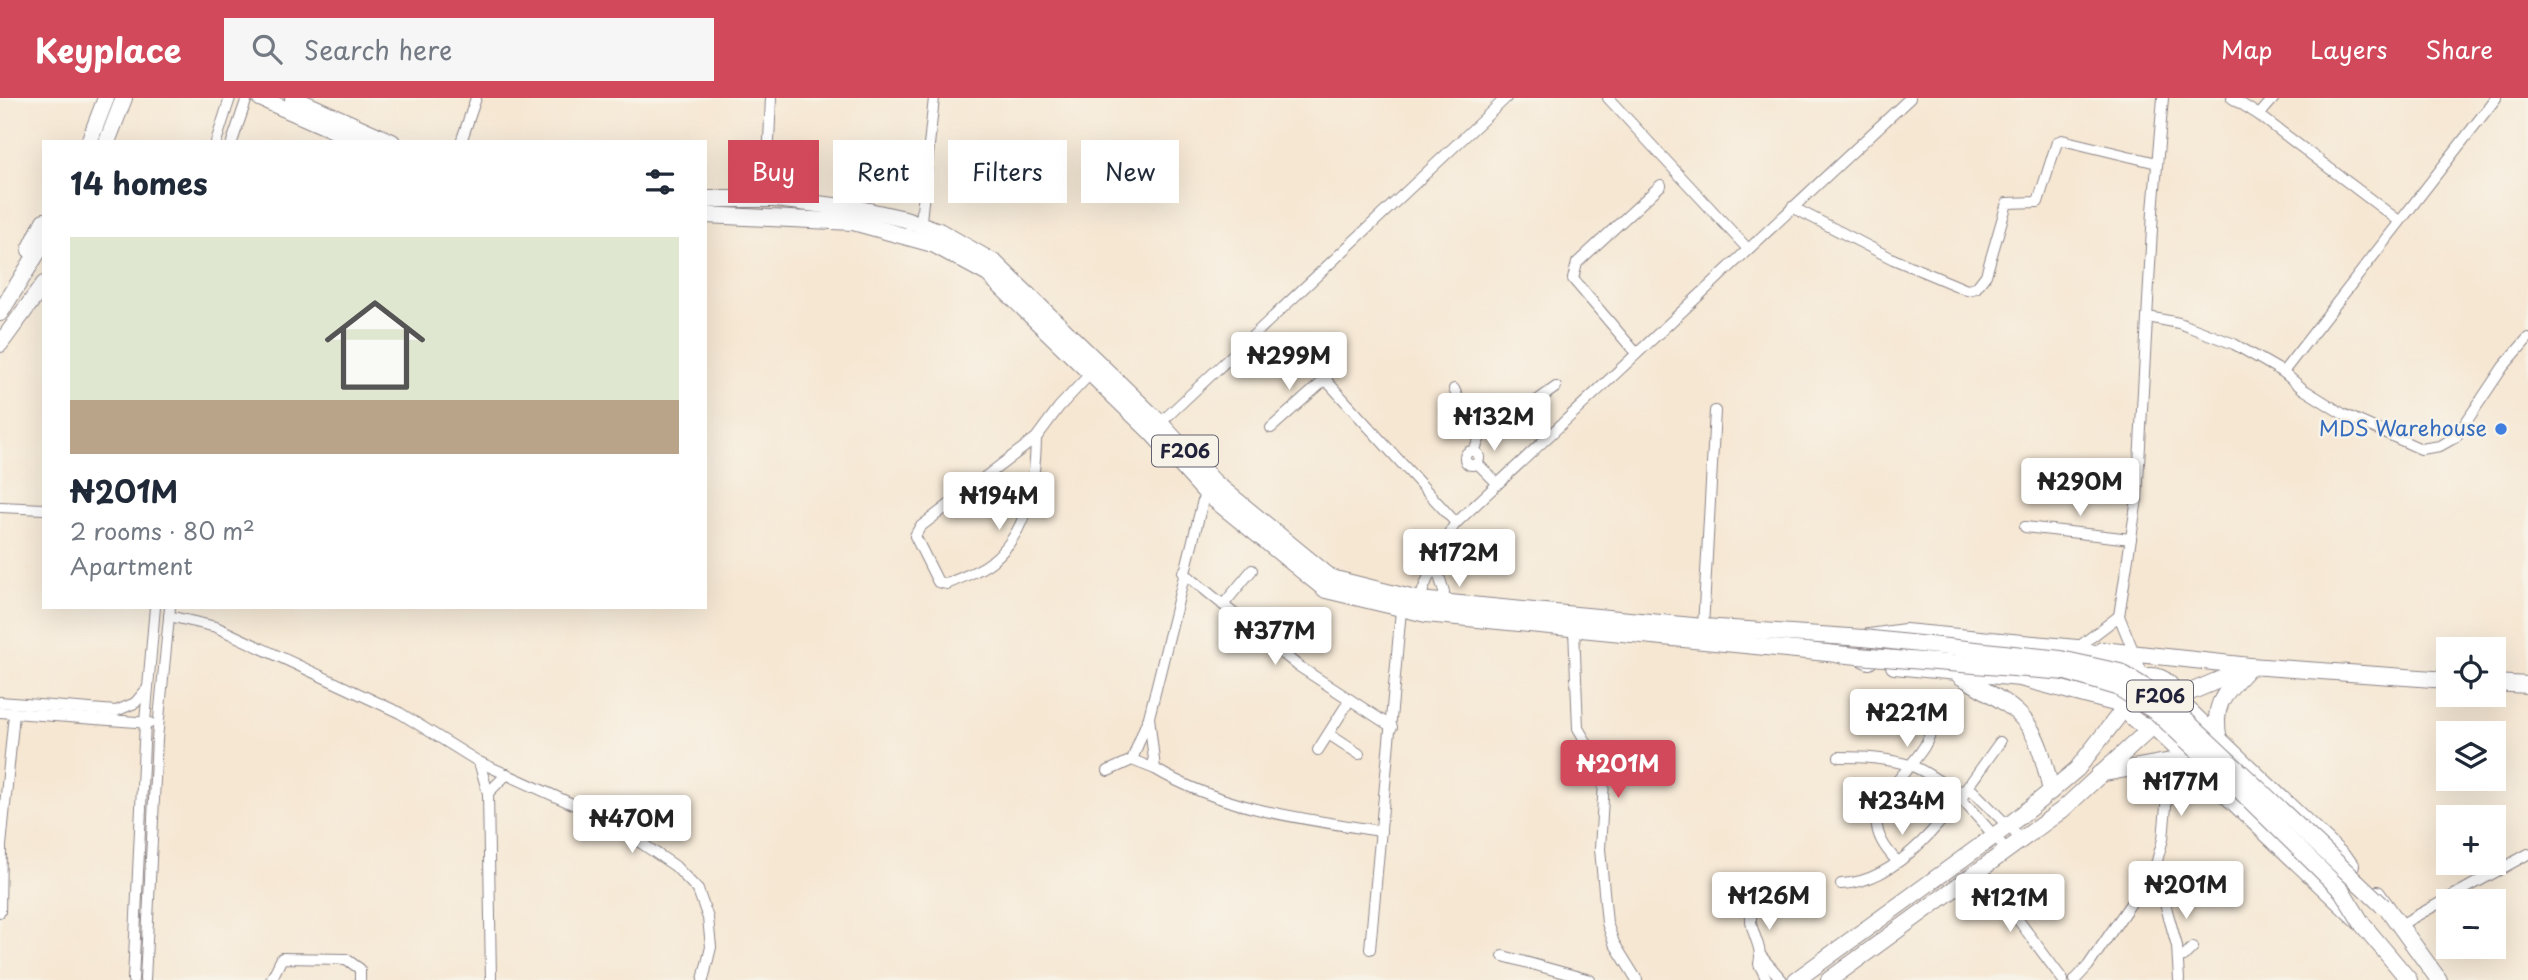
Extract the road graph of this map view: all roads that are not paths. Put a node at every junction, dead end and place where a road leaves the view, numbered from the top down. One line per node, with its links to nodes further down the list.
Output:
1 (95, 98): 21 (main road)
2 (106, 98): 22 (main road)
3 (124, 98): 23 (main road)
4 (134, 98): 24 (main road)
5 (230, 98): 25 (street)
6 (247, 98): 26 (street)
7 (260, 98): 20 (main road)
8 (293, 98): 27 (main road)
9 (476, 98): 28 (street)
10 (771, 98): 29 (street)
11 (934, 98): 39 (street)
12 (1506, 98): 60 (street)
13 (1608, 98): 41 (street)
14 (1910, 98): 35 (street)
15 (2163, 98): 30 (street)
16 (2232, 98): 19 (street)
17 (2274, 98): 19 (street)
18 (2496, 98): 37 (street)
19 (2259, 115): 37 (street)
20 (337, 137)
21 (80, 140)
22 (90, 140)
23 (108, 140)
24 (118, 140)
25 (217, 140)
26 (233, 140)
27 (388, 140)
28 (462, 140)
29 (769, 140)
30 (2157, 163): 35 (street); 47 (street)
31 (1661, 185): 51 (street)
32 (707, 199): 33 (main road, F206)
33 (728, 199)
34 (809, 203): 39 (main road, F206)
35 (1792, 207): 41 (street)
36 (707, 215): 39 (main road, F206)
37 (2399, 221): 52 (street)
38 (42, 225): 44 (main road)
39 (919, 232): 53 (main road, F206); 60 (main road, F206)
40 (42, 246): 44 (main road)
41 (1747, 248): 51 (street)
42 (42, 280): 45 (main road)
43 (42, 286): 45 (main road)
44 (14, 295): 46 (main road)
45 (32, 299): 49 (main road)
46 (0, 313)
47 (2148, 317): 52 (street); 70 (street)
48 (2528, 338): 52 (street)
49 (0, 344)
50 (1294, 345): 54 (street)
51 (1636, 353): 64 (street)
52 (2284, 372)
53 (1091, 373): 60 (main road, F206); 63 (street)
54 (1327, 378): 61 (street); 68 (street)
55 (1556, 387): 62 (street)
56 (1454, 389): 59 (street)
57 (1444, 411): 59 (street)
58 (1715, 411): 81 (street)
59 (1465, 414): 62 (street)
60 (1156, 428): 65 (main road, F206); 75 (main road, F206)
61 (1271, 428)
62 (1482, 433): 64 (street)
63 (1036, 438): 63 (street)
64 (1497, 483): 68 (street)
65 (1205, 492): 73 (street); 78 (main road, F206)
66 (0, 507): 67 (street)
67 (42, 509)
68 (1456, 523): 71 (street)
69 (2025, 527): 70 (street)
70 (2132, 539): 80 (street)
71 (1436, 566): 75 (street); 77 (street)
72 (1252, 570): 74 (street)
73 (1183, 572): 74 (street); 102 (street)
74 (1223, 605): 97 (street)
75 (1419, 606): 77 (main road, F206); 78 (main road, F206)
76 (155, 609): 94 (street)
77 (1443, 609): 81 (main road, F206); 82 (main road, F206)
78 (1401, 610): 106 (street)
79 (169, 611): 104 (street); 116 (street)
80 (2119, 615): 84 (street); 85 (street)
81 (1703, 627): 83 (main road, F206)
82 (1574, 629): 86 (main road, F206); 151 (street)
83 (1863, 638): 84 (main road); 137 (main road, F206, bridge)
84 (2083, 648): 85 (main road, F206); 90 (main road)
85 (2134, 653): 87 (main road, F206); 90 (street)
86 (1858, 656): 89 (main road); 139 (main road, F206, bridge)
87 (2161, 656): 88 (main road, F206); 90 (main road)
88 (2250, 666): 91 (main road, F206); 96 (main road); 109 (main road)
89 (1954, 673): 99 (main road); 122 (main road)
90 (2143, 677): 96 (main road); 99 (main road)
91 (2436, 679)
92 (2506, 684): 93 (main road)
93 (2528, 685)
94 (147, 688): 98 (street); 103 (street)
95 (1942, 695): 117 (street)
96 (2176, 698): 105 (main road); 107 (main road)
97 (1349, 701): 106 (street); 108 (street)
98 (0, 702)
99 (2126, 706): 105 (main road); 122 (main road)
100 (0, 712): 101 (street)
101 (14, 713): 103 (street); 129 (street)
102 (1149, 718): 115 (street); 118 (street)
103 (145, 722): 104 (street); 144 (street)
104 (158, 724): 145 (street)
105 (2153, 726): 114 (main road); 121 (main road)
106 (1392, 727): 126 (street)
107 (2204, 727): 109 (main road); 114 (main road)
108 (1330, 735): 111 (street); 112 (street)
109 (2219, 740): 137 (main road)
110 (2000, 742): 124 (street)
111 (1318, 750)
112 (1359, 754)
113 (1839, 757): 117 (street)
114 (2179, 757): 121 (main road); 133 (street); 139 (main road)
115 (1132, 760): 118 (street); 119 (street)
116 (479, 762): 120 (street); 123 (street)
117 (1911, 766): 124 (street); 132 (street)
118 (1155, 769): 126 (street)
119 (1108, 771)
120 (506, 774): 123 (street); 149 (street)
121 (2099, 774): 128 (main road)
122 (2051, 791): 125 (main road)
123 (488, 793): 148 (street)
124 (1962, 793): 125 (street); 127 (street); 132 (street)
125 (2009, 825): 127 (main road); 128 (street)
126 (1381, 831): 141 (street)
127 (1994, 835): 130 (street); 154 (main road)
128 (2022, 840): 130 (main road)
129 (1, 846): 138 (street)
130 (2007, 850): 134 (main road)
131 (2528, 854): 140 (street)
132 (1897, 862): 135 (street)
133 (2155, 868): 157 (street); 158 (street)
134 (1981, 870): 155 (main road); 156 (street)
135 (1841, 884)
136 (1755, 905): 143 (street)
137 (2383, 906): 140 (main road)
138 (0, 912)
139 (2363, 925): 159 (main road)
140 (2400, 925): 160 (main road)
141 (1370, 949)
142 (1503, 956): 150 (street)
143 (1761, 956): 152 (street); 153 (street)
144 (133, 980)
145 (145, 980)
146 (271, 980): 147 (street)
147 (360, 980)
148 (491, 980)
149 (703, 980)
150 (1590, 980)
151 (1637, 980)
152 (1767, 980)
153 (1782, 980)
154 (1796, 980)
155 (1829, 980)
156 (2063, 980)
157 (2076, 980)
158 (2179, 980)
159 (2409, 980)
160 (2439, 980)

